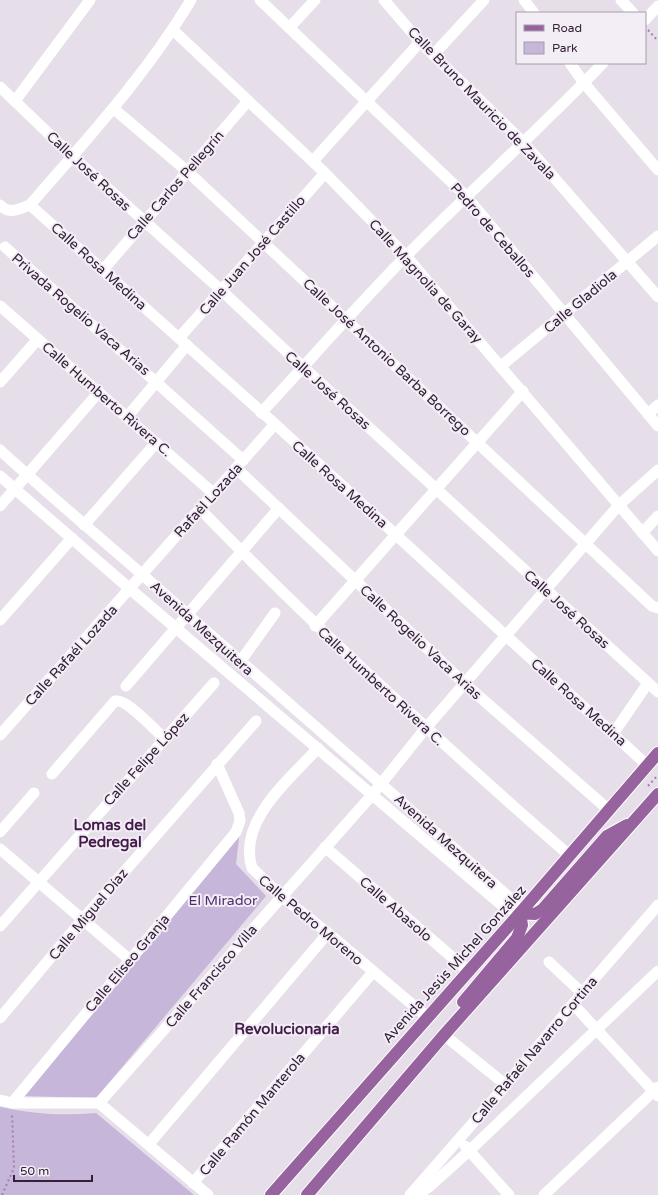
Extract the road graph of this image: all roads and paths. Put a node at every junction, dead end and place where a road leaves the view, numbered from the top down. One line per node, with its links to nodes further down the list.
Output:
1 (90, 0): 23 (street)
2 (191, 0): 15 (street)
3 (260, 0): 13 (street, Pedro de Ceballos)
4 (315, 0): 13 (street)
5 (384, 0): 17 (street, Calle Bruno Mauricio de Zavala)
6 (484, 0): 18 (street)
7 (524, 0): 10 (street)
8 (622, 0): 11 (street)
9 (658, 6): 12 (street)
10 (533, 12)
11 (632, 12)
12 (646, 19)
13 (288, 28): 25 (street, Pedro de Ceballos)
14 (646, 28): 16 (path)
15 (173, 30): 24 (street, Calle Magnolia de Garay); 26 (street)
16 (658, 41)
17 (420, 42): 18 (street, Calle Bruno Mauricio de Zavala); 25 (street)
18 (434, 54): 27 (street, Calle Bruno Mauricio de Zavala)
19 (571, 64): 21 (street)
20 (602, 64): 21 (street)
21 (584, 83): 27 (street); 30 (street)
22 (0, 87): 23 (street, Calle José Rosas)
23 (14, 101): 28 (street, Calle José Rosas)
24 (248, 101): 29 (street, Calle Magnolia de Garay); 31 (street, Calle Carlos Pellegrín)
25 (365, 101): 29 (street); 33 (street, Pedro de Ceballos)
26 (114, 109): 28 (street); 31 (street, Calle José Antonio Barba Borrego)
27 (524, 143): 33 (street); 41 (street, Calle Bruno Mauricio de Zavala)
28 (72, 156): 34 (street); 36 (street, Calle José Rosas)
29 (313, 161): 32 (street, Calle Magnolia de Garay)
30 (658, 170)
31 (187, 171): 36 (street, Calle Carlos Pellegrín); 38 (street, Calle José Antonio Barba Borrego)
32 (325, 173): 38 (street, Calle Juan José Castillo); 40 (street, Calle Magnolia de Garay)
33 (466, 196): 40 (street); 46 (street, Pedro de Ceballos)
34 (30, 205): 35 (street); 42 (street, Calle Rosa Medina)
35 (0, 206)
36 (144, 222): 42 (street, Calle Carlos Pellegrín); 43 (street, Calle José Rosas)
37 (658, 236): 41 (street, Calle Gladiola)
38 (262, 242): 43 (street, Calle Juan José Castillo); 47 (street, Calle José Antonio Barba Borrego)
39 (4, 247): 53 (street, Privada Rogelio Vaca Arias)
40 (406, 256): 47 (street); 51 (street, Calle Magnolia de Garay)
41 (628, 261): 44 (street, Calle Bruno Mauricio de Zavala); 46 (street, Calle Gladiola)
42 (103, 270): 48 (street, Calle Rosa Medina)
43 (222, 291): 48 (street, Calle Juan José Castillo); 52 (street, Calle José Rosas)
44 (658, 298)
45 (0, 306): 49 (street, Calle Humberto Rivera C.)
46 (564, 314): 51 (street, Calle Gladiola); 59 (street, Pedro de Ceballos)
47 (346, 320): 52 (street); 63 (street, Calle José Antonio Barba Borrego)
48 (179, 338): 50 (street, Calle Rosa Medina)
49 (38, 339): 54 (street); 56 (street, Calle Humberto Rivera C.)
50 (187, 346): 53 (street); 58 (street, Calle Rosa Medina)
51 (501, 366): 55 (street, Calle Magnolia de Garay)
52 (303, 368): 58 (street); 71 (street, Calle José Rosas)
53 (157, 381): 60 (street); 66 (street, Calle Rogelio Vaca Arias)
54 (0, 382)
55 (523, 391): 63 (street); 73 (street, Calle Magnolia de Garay)
56 (99, 392): 60 (street, Calle Humberto Rivera C.); 68 (street)
57 (658, 405): 59 (street)
58 (261, 412): 61 (street, Calle Rosa Medina)
59 (648, 414): 62 (street, Pedro de Ceballos)
60 (127, 417): 64 (street, Calle Humberto Rivera C.)
61 (275, 424): 66 (street, Rafaél Lozada); 80 (street, Calle Rosa Medina)
62 (658, 426)
63 (478, 441): 71 (street); 82 (street, Calle José Antonio Barba Borrego)
64 (156, 443): 72 (street, Calle Humberto Rivera C.); 78 (street)
65 (0, 450): 68 (street, Avenida Mezquitera)
66 (240, 464): 72 (street, Rafaél Lozada); 75 (street, Calle Rogelio Vaca Arias)
67 (658, 470): 73 (street, Calle Francisco Villa)
68 (27, 475): 70 (street); 78 (street, Avenida Mezquitera)
69 (0, 476): 70 (street, Avenida Mezquitera)
70 (15, 488): 74 (street); 81 (street, Avenida Mezquitera)
71 (437, 489): 80 (street); 88 (street, Calle José Rosas)
72 (213, 492): 76 (street, Rafaél Lozada)
73 (619, 505): 79 (street, Calle Magnolia de Garay); 82 (street, Calle Francisco Villa)
74 (0, 506)
75 (279, 508): 84 (street); 86 (street, Calle Rogelio Vaca Arias)
76 (200, 509): 84 (street, Calle Humberto Rivera C.); 85 (street, Rafaél Lozada)
77 (658, 516): 79 (street)
78 (84, 525): 85 (street, Avenida Mezquitera)
79 (642, 533): 83 (street, Calle Magnolia de Garay)
80 (396, 535): 86 (street); 95 (street, Calle Rosa Medina)
81 (72, 538): 87 (street, Avenida Mezquitera); 92 (street)
82 (586, 544): 88 (street, Calle Francisco Villa); 89 (street, Calle José Antonio Barba Borrego)
83 (658, 551)
84 (242, 552): 91 (street); 93 (street, Calle Humberto Rivera C.)
85 (142, 574): 87 (street, Calle Rafaél Lozada); 91 (street, Avenida Mezquitera)
86 (355, 580): 93 (street); 99 (street, Calle Rogelio Vaca Arias)
87 (130, 589): 94 (street, Avenida Mezquitera); 105 (street, Calle Rafaél Lozada)
88 (546, 591): 95 (street, Calle Francisco Villa); 98 (street, Calle José Rosas)
89 (658, 608)
90 (275, 613): 96 (street)
91 (188, 614): 94 (street); 96 (street, Avenida Mezquitera)
92 (0, 620)
93 (315, 626): 103 (street, Calle Humberto Rivera C.)
94 (176, 628): 100 (street); 107 (street, Avenida Mezquitera)
95 (506, 636): 99 (street, Calle Francisco Villa); 104 (street, Calle Rosa Medina)
96 (240, 662): 113 (street, Avenida Mezquitera)
97 (214, 683): 106 (street, Calle Felipe López)
98 (648, 683): 101 (street, Calle José Rosas); 104 (street)
99 (465, 684): 103 (street, Calle Francisco Villa); 118 (street, Calle Rogelio Vaca Arias)
100 (126, 686)
101 (658, 692)
102 (256, 721): 109 (street, Calle Miguel Díaz)
103 (425, 729): 113 (street, Calle Francisco Villa); 123 (street, Calle Humberto Rivera C.)
104 (613, 734): 110 (street, Calle Rosa Medina)
105 (0, 735)
106 (164, 738): 111 (street); 124 (street, Calle Felipe López)
107 (318, 748): 117 (street, Avenida Mezquitera); 125 (street, Calle Pedro Moreno)
108 (658, 753): 110 (main road, Avenida Jesús Michel González)
109 (216, 764): 128 (street, Calle Miguel Díaz); 131 (street, Calle Eliseo Granja)
110 (647, 765): 118 (main road, Avenida Jesús Michel González)
111 (52, 774)
112 (658, 775): 114 (path)
113 (381, 783): 117 (street, Calle Francisco Villa); 127 (street, Avenida Mezquitera)
114 (648, 786)
115 (34, 793): 120 (street)
116 (658, 794): 119 (main road)
117 (372, 795): 121 (street, Calle Francisco Villa); 127 (street, Avenida Mezquitera)
118 (610, 811): 123 (main road, Avenida Jesús Michel González)
119 (636, 820): 127 (main road); 141 (main road)
120 (0, 832)
121 (325, 847): 125 (street, Calle Francisco Villa); 133 (street, Calle Abasolo)
122 (0, 849): 124 (street)
123 (570, 856): 127 (main road, Avenida Jesús Michel González)
124 (38, 881): 128 (street); 129 (street, Calle Felipe López)
125 (280, 896): 130 (street, Calle Pedro Moreno); 146 (street, Calle Francisco Villa)
126 (658, 905): 136 (street, Calle Rafaél Navarro Cortina)
127 (520, 913): 133 (main road, Avenida Jesús Michel González); 141 (main road)
128 (83, 919): 131 (street); 139 (street, Calle Miguel Díaz)
129 (0, 926)
130 (328, 933): 135 (street, Calle Pedro Moreno); 148 (street)
131 (130, 960): 145 (street, Calle Eliseo Granja)
132 (549, 962): 136 (street)
133 (468, 970): 138 (main road, Avenida Jesús Michel González)
134 (658, 971): 140 (street, Calle Rafaél Navarro Cortina)
135 (373, 972): 138 (street, Calle Pedro Moreno); 150 (street, Calle Ramón Manterola)
136 (582, 993): 137 (street, Calle Rafaél Navarro Cortina)
137 (572, 1004): 140 (street); 142 (street, Calle Rafaél Navarro Cortina)
138 (427, 1017): 155 (main road, Avenida Jesús Michel González)
139 (0, 1018)
140 (596, 1029): 143 (street); 149 (street, Calle Rafaél Navarro Cortina)
141 (444, 1035): 142 (street); 156 (main road)
142 (506, 1085): 147 (street, Calle Rafaél Navarro Cortina)
143 (656, 1091): 160 (street)
144 (0, 1100): 145 (street)
145 (12, 1103): 146 (street); 151 (path)
146 (98, 1104): 148 (street)
147 (459, 1139): 149 (street); 157 (street, Calle Rafaél Navarro Cortina)
148 (149, 1144): 150 (street)
149 (469, 1151): 158 (street, Calle Rafaél Navarro Cortina); 159 (street)
150 (193, 1183): 154 (street)
151 (6, 1187): 152 (path); 153 (path)
152 (0, 1189)
153 (2, 1195)
154 (208, 1195)
155 (271, 1195)
156 (307, 1195)
157 (410, 1195)
158 (417, 1195)
159 (510, 1195)
160 (544, 1195)

